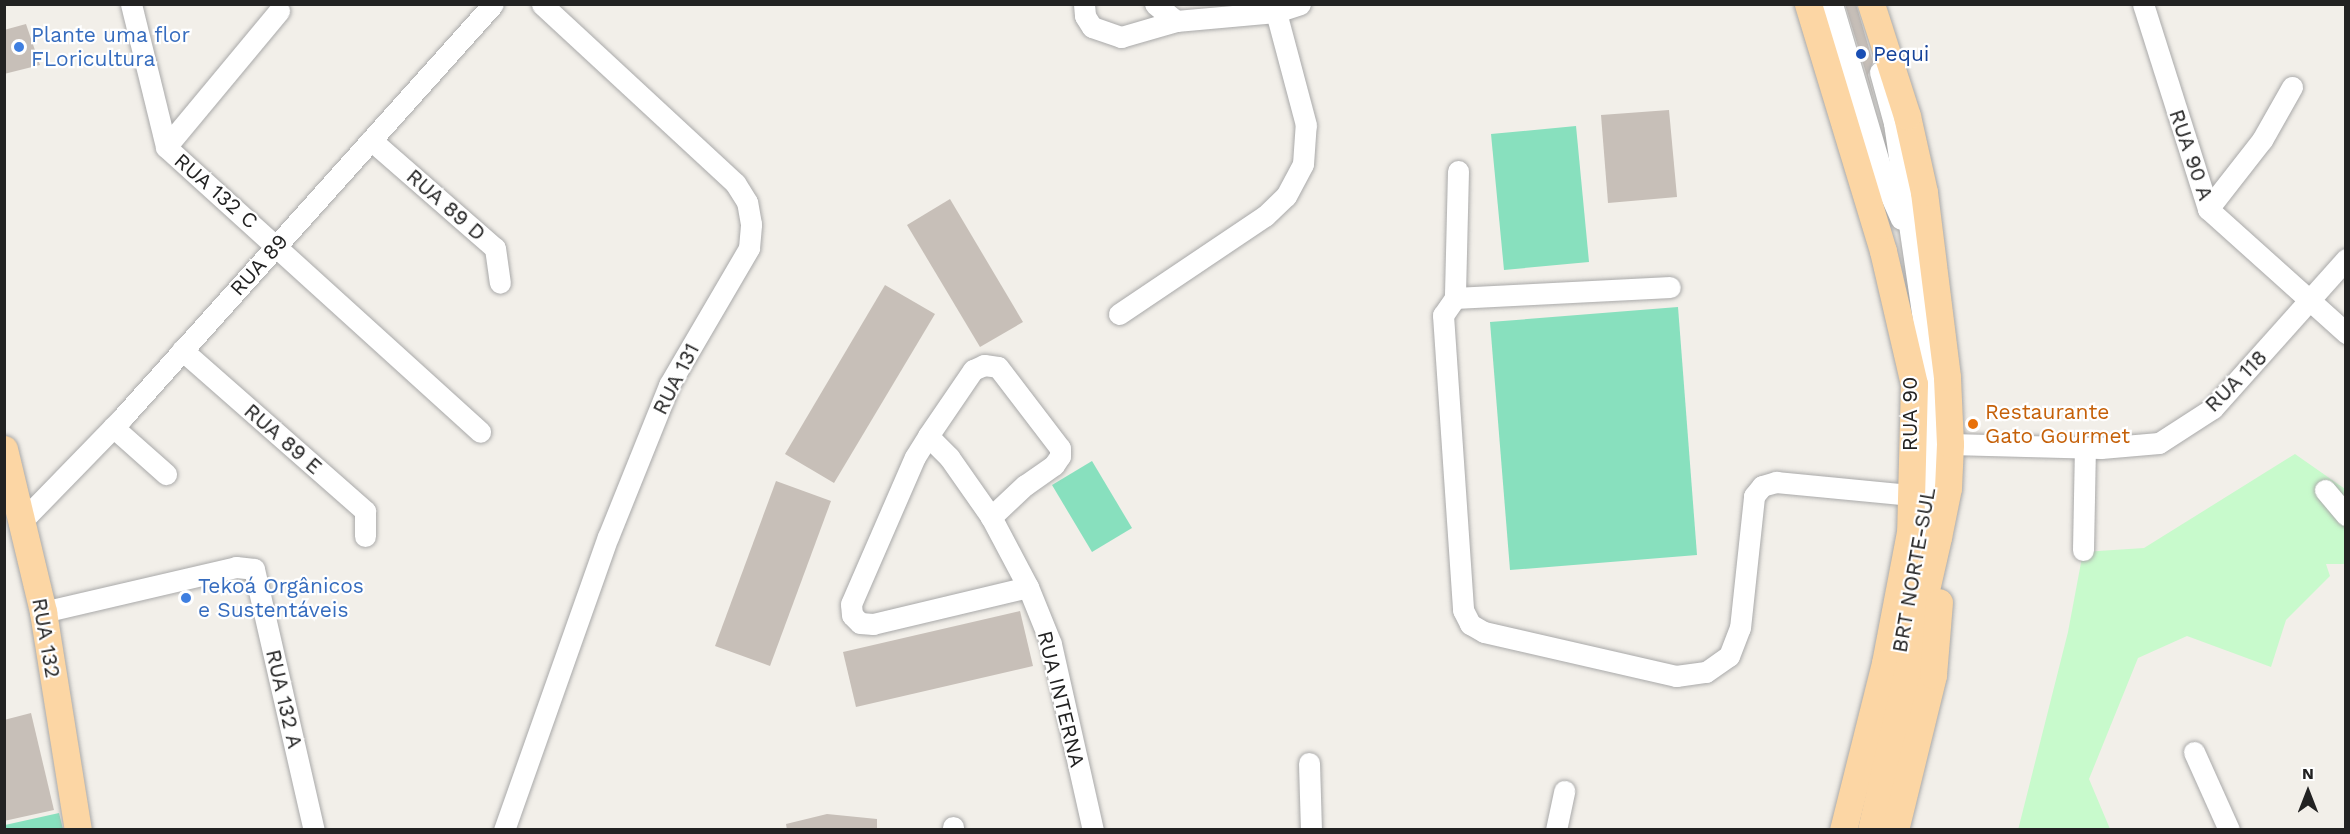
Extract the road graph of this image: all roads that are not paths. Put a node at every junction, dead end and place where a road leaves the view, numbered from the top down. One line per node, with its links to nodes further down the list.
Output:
1 (131, 4): 17 (street, RUA 132 C)
2 (493, 4): 16 (street, RUA 89)
3 (542, 4): 53 (street, RUA 131)
4 (1084, 4): 14 (street)
5 (1155, 4): 14 (street)
6 (1300, 4): 13 (street)
7 (1808, 4): 36 (main road, RUA 90)
8 (1832, 4): 20 (street, BRT NORTE-SUL)
9 (1860, 4): 20 (street, BRT NORTE-SUL)
10 (1871, 4): 33 (main road, RUA 90)
11 (2144, 4): 19 (street, RUA 90 A)
12 (279, 11): 17 (street)
13 (1276, 12): 14 (street); 27 (street)
14 (1176, 21)
15 (2292, 87): 19 (street)
16 (371, 140): 21 (street, RUA 89); 23 (street, RUA 89 D)
17 (166, 147): 21 (street, RUA 132 C)
18 (1458, 171): 25 (street)
19 (2208, 209): 26 (street, RUA 90 A)
20 (1908, 236): 59 (street, BRT NORTE-SUL)
21 (276, 244): 29 (street, RUA 89); 31 (street, RUA 132 C)
22 (2346, 259): 26 (street, RUA 118)
23 (500, 283)
24 (1670, 287): 25 (street)
25 (1455, 298): 40 (street)
26 (2310, 303): 28 (street, RUA 90 A); 34 (street, RUA 118)
27 (1119, 314)
28 (2346, 333)
29 (182, 350): 30 (street, RUA 89); 44 (street, RUA 89 E)
30 (113, 427): 37 (street); 43 (street, RUA 89)
31 (480, 432)
32 (928, 436): 42 (street, RUA INTERNA); 42 (street); 46 (street)
33 (1950, 444): 34 (street, RUA 118); 38 (main road, RUA 90)
34 (2085, 448): 45 (street)
35 (4, 449): 43 (main road, RUA 132)
36 (1910, 452): 40 (main road); 58 (main road, RUA 90)
37 (166, 474)
38 (1948, 488): 60 (main road, RUA 90); 61 (main road)
39 (2325, 490): 41 (street)
40 (1901, 494): 57 (main road)
41 (2346, 515)
42 (990, 517): 46 (street, RUA INTERNA)
43 (21, 522): 47 (main road, RUA 132)
44 (365, 536)
45 (2084, 550)
46 (1028, 587): 54 (street, RUA INTERNA)
47 (43, 612): 51 (main road, RUA 132); 52 (street, RUA 132 A)
48 (2194, 752): 62 (street)
49 (1309, 763): 55 (street)
50 (1564, 791): 56 (street)
51 (78, 830)
52 (314, 830)
53 (504, 830)
54 (1093, 830)
55 (1311, 830)
56 (1556, 830)
57 (1824, 830)
58 (1843, 830)
59 (1857, 830)
60 (1871, 830)
61 (1895, 830)
62 (2229, 830)

